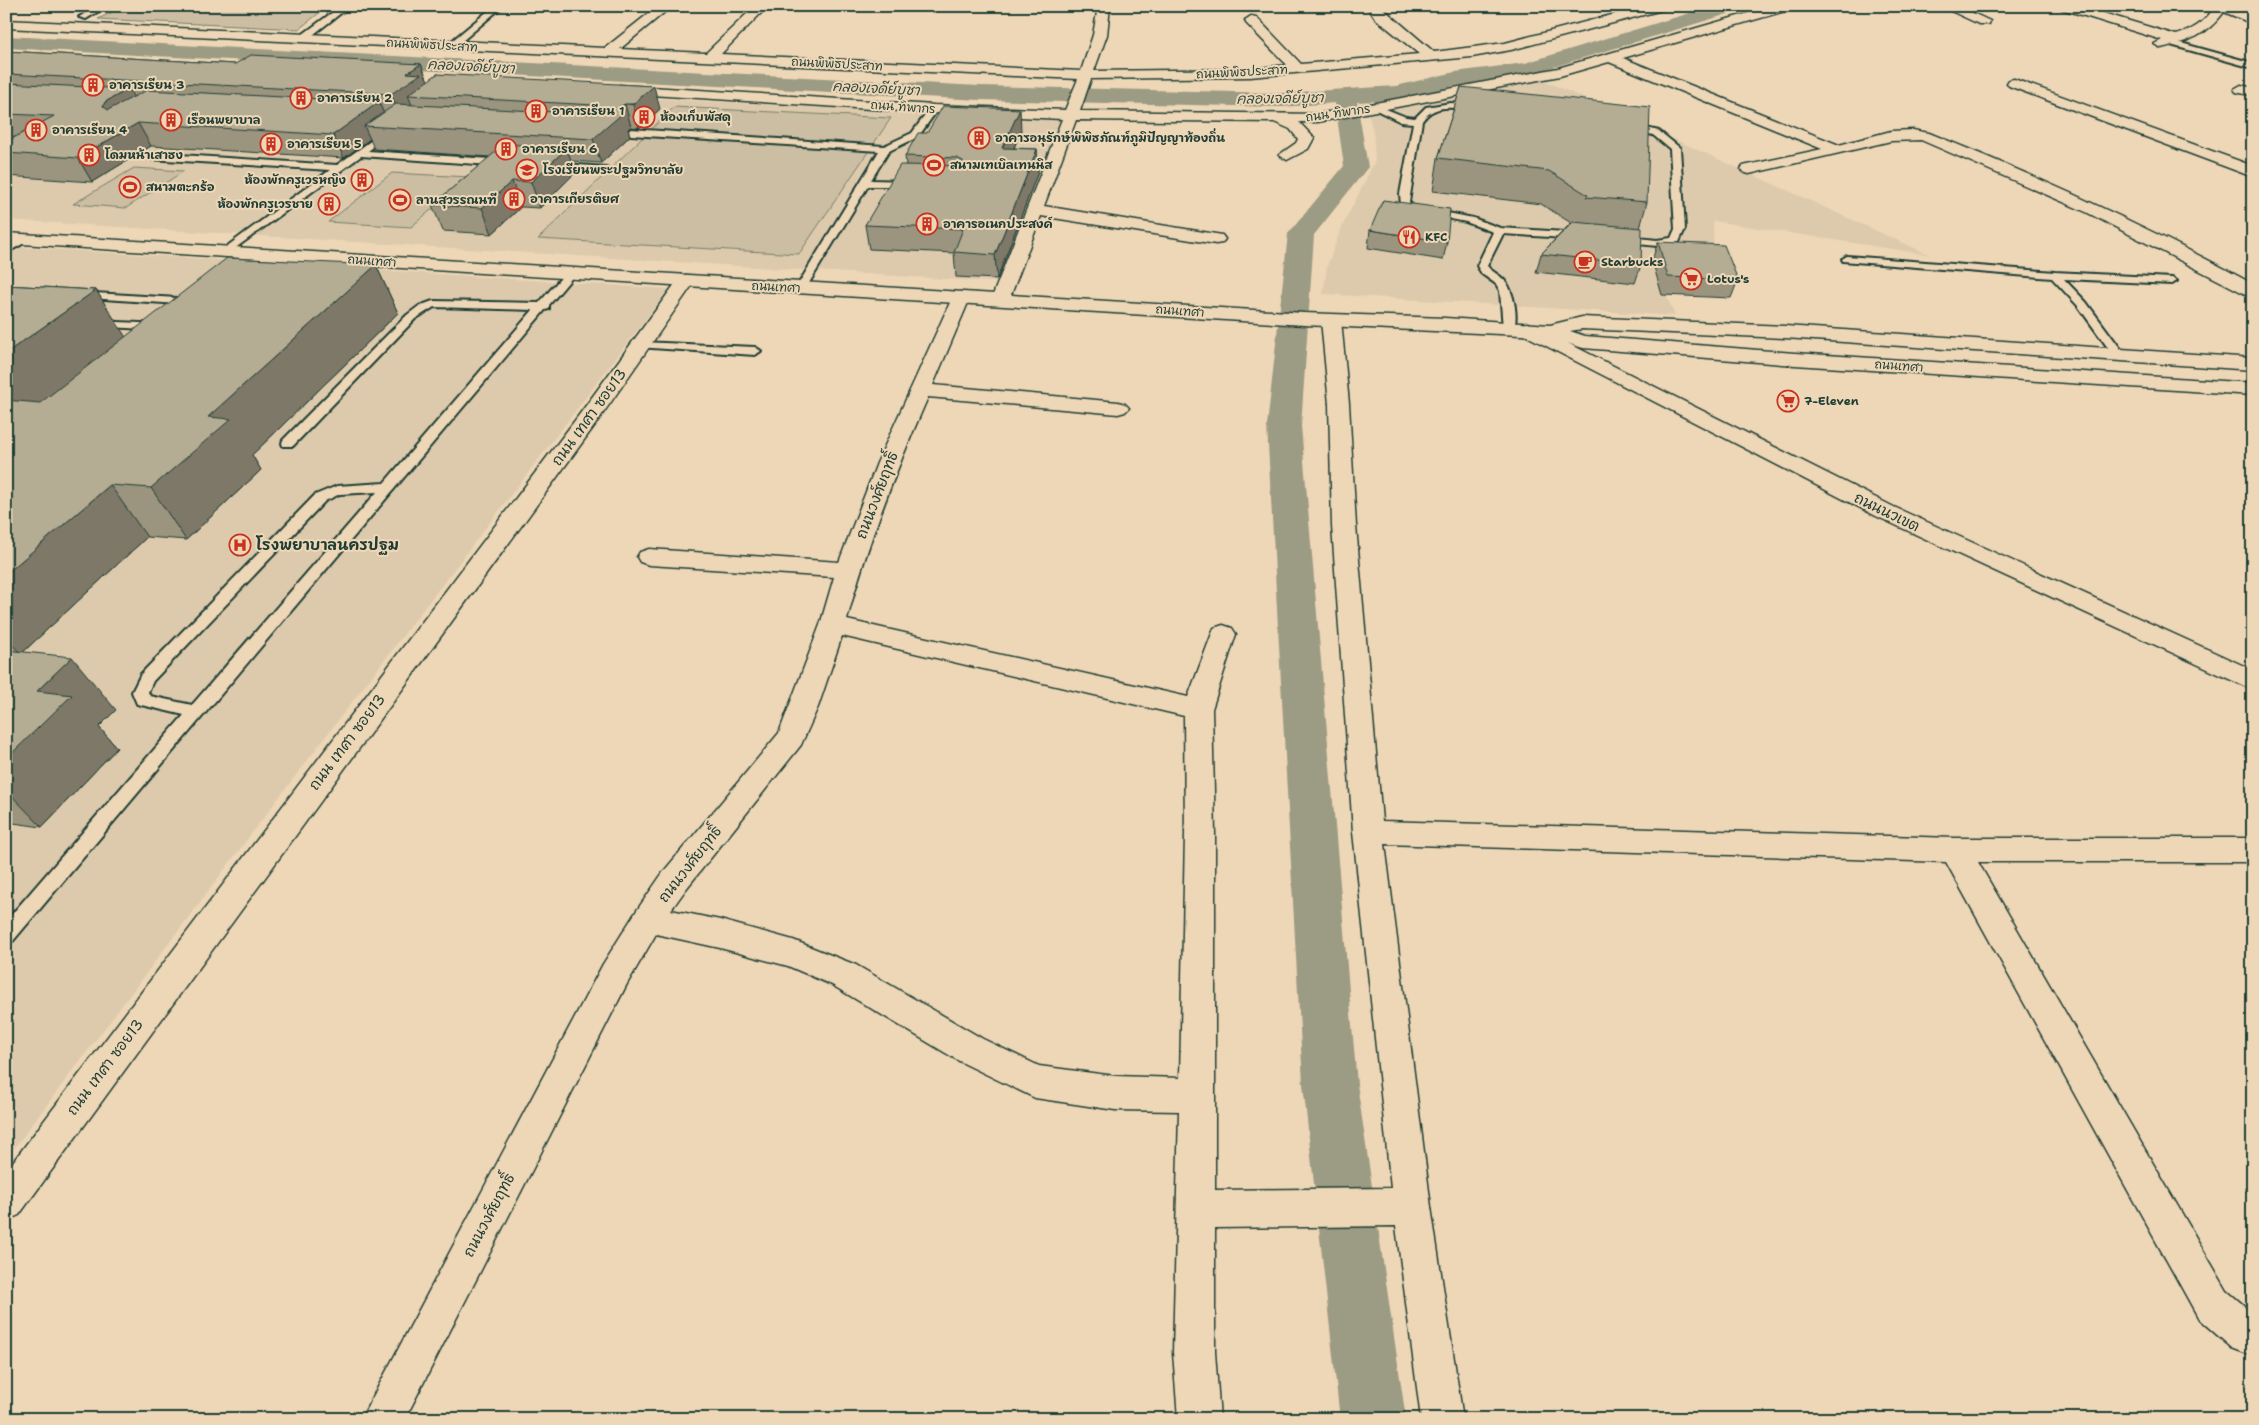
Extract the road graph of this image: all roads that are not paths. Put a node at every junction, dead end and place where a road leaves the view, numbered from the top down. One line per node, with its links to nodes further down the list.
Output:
1 (103, 6): 13 (lane)
2 (346, 6): 18 (lane)
3 (499, 6): 20 (lane)
4 (666, 6): 22 (street)
5 (762, 6): 24 (street)
6 (1104, 6): 28 (street)
7 (1373, 6): 23 (street)
8 (1662, 6): 23 (street, ถนนพิพิธประสาท)
9 (1788, 6): 25 (street, ถนน ทิพากร)
10 (1946, 6): 16 (street)
11 (2066, 6): 19 (street)
12 (2220, 6): 15 (street); 19 (street)
13 (83, 17)
14 (1251, 20): 27 (street)
15 (2253, 20)
16 (1984, 21)
17 (6, 24): 18 (street, ถนนพิพิธประสาท)
18 (302, 39): 20 (street, ถนนพิพิธประสาท)
19 (2174, 41): 21 (street); 26 (lane)
20 (451, 46): 22 (street, ถนนพิพิธประสาท)
21 (2149, 48)
22 (607, 53): 24 (street, ถนนพิพิธประสาท)
23 (1431, 57): 27 (street, ถนนพิพิธประสาท)
24 (709, 58): 28 (street, ถนนพิพิธประสาท)
25 (1611, 58): 32 (street, ถนน ทิพากร); 41 (street)
26 (2253, 66)
27 (1299, 70): 28 (street, ถนนพิพิธประสาท)
28 (1085, 78): 33 (street)
29 (2014, 83): 50 (street)
30 (607, 88): 31 (street, ถนน ทิพากร)
31 (934, 109): 33 (street, ถนน ทิพากร); 40 (lane)
32 (1374, 109): 35 (street, ถนน ทิพากร); 36 (lane)
33 (1074, 110): 35 (street, ถนน ทิพากร); 53 (street)
34 (1488, 110): 36 (lane)
35 (1278, 118): 43 (street)
36 (1418, 121): 54 (lane)
37 (1623, 126): 56 (lane)
38 (395, 127): 42 (lane)
39 (631, 132): 40 (lane)
40 (885, 149): 51 (lane)
41 (1838, 150): 48 (street); 67 (street)
42 (359, 153): 45 (lane); 47 (lane)
43 (1287, 155)
44 (149, 156): 47 (lane)
45 (517, 164)
46 (537, 165): 49 (lane)
47 (340, 168): 60 (lane)
48 (1750, 169)
49 (606, 170)
50 (2253, 172)
51 (865, 183): 52 (lane); 66 (lane)
52 (921, 185)
53 (1035, 210): 58 (street); 70 (street)
54 (1499, 231): 55 (lane); 75 (lane)
55 (1590, 236)
56 (1609, 238)
57 (15, 239): 59 (lane); 60 (street, ถนนเทศา)
58 (1216, 239)
59 (6, 250)
60 (226, 252): 62 (street, ถนนเทศา)
61 (1848, 259): 63 (lane)
62 (570, 274): 64 (street, ถนนเทศา); 72 (lane)
63 (2056, 274): 65 (lane); 79 (lane)
64 (686, 281): 66 (street, ถนนเทศา); 77 (street, ถนน เทศา ซอย13)
65 (2172, 281)
66 (802, 288): 69 (street, ถนนเทศา)
67 (2253, 292)
68 (64, 295): 71 (lane)
69 (961, 298): 70 (street, ถนนเทศา); 82 (street, ถนนวงศ์ยฤทธิ์)
70 (1000, 300): 73 (street, ถนนเทศา)
71 (208, 303)
72 (545, 307): 84 (lane); 85 (lane)
73 (1318, 320): 75 (street, ถนนเทศา); 93 (street)
74 (84, 324): 76 (lane)
75 (1528, 329): 79 (street, ถนนเทศา); 81 (street, ถนนเทศา); 90 (street, ถนนนวเขต)
76 (171, 333)
77 (640, 345): 78 (lane); 99 (street, ถนน เทศา ซอย13)
78 (755, 351)
79 (2120, 356): 80 (street, ถนนเทศา)
80 (2253, 364)
81 (2253, 389)
82 (921, 390): 83 (street); 87 (street, ถนนวงศ์ยฤทธิ์)
83 (1118, 408)
84 (288, 443)
85 (387, 487): 92 (lane); 92 (lane)
86 (649, 557): 87 (street)
87 (848, 570): 88 (street, ถนนวงศ์ยฤทธิ์)
88 (833, 625): 91 (street); 96 (street, ถนนวงศ์ยฤทธิ์)
89 (1223, 634): 91 (street)
90 (2253, 680)
91 (1198, 709): 98 (street)
92 (197, 712): 97 (lane)
93 (1368, 832): 94 (street); 100 (street)
94 (1955, 850): 95 (street); 102 (street)
95 (2253, 850)
96 (648, 918): 98 (street); 103 (street, ถนนวงศ์ยฤทธิ์)
97 (6, 935)
98 (1197, 1095): 101 (street)
99 (6, 1202)
100 (1404, 1206): 101 (street); 105 (street)
101 (1197, 1208): 104 (street)
102 (2253, 1336)
103 (382, 1419)
104 (1199, 1419)
105 (1442, 1419)

